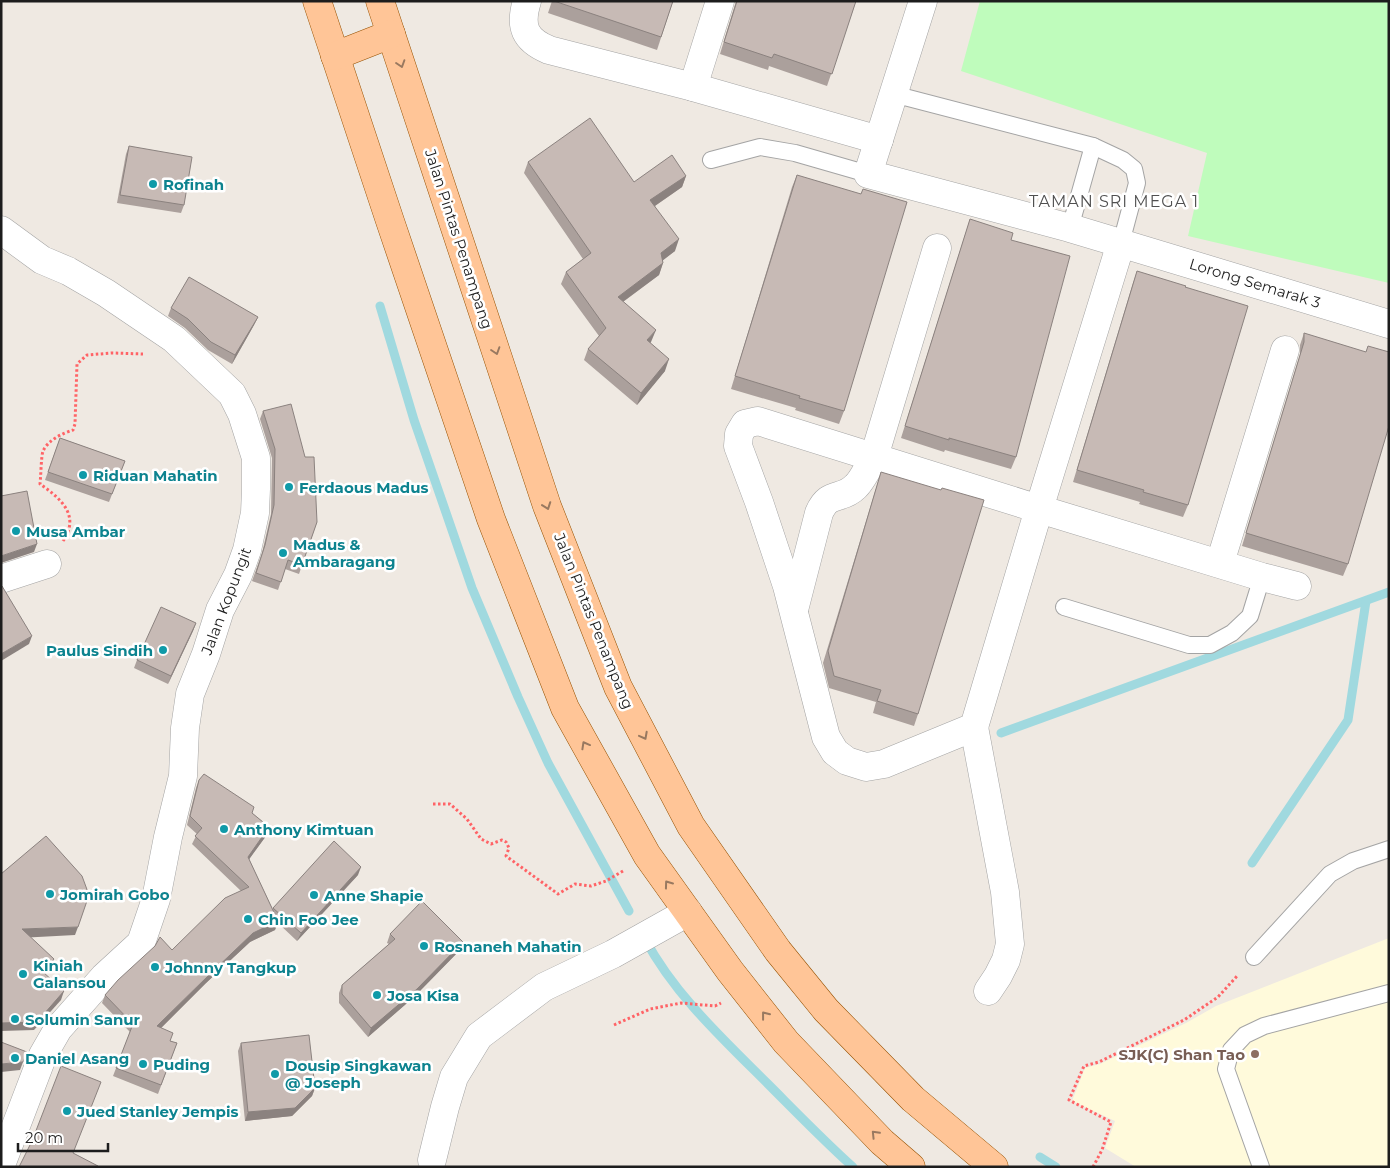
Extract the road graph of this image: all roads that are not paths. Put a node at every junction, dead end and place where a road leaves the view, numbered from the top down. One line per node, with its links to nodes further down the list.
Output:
1 (317, 1): 7 (main road)
2 (380, 1): 6 (main road, Jalan Pintas Penampang)
3 (527, 1): 8 (street)
4 (720, 1): 8 (street)
5 (923, 1): 9 (street)
6 (391, 34): 7 (main road); 38 (main road, Jalan Pintas Penampang, one-way to 38)
7 (335, 56): 31 (main road, one-way to 7)
8 (693, 87): 10 (street)
9 (893, 94): 10 (street); 11 (lane)
10 (879, 140): 13 (street)
11 (1093, 146): 14 (lane); 16 (lane)
12 (711, 160): 13 (lane)
13 (868, 174): 14 (street, Lorong Semarak 3)
14 (1070, 228): 16 (street, Lorong Semarak 3)
15 (1, 230): 36 (street, Jalan Kopungit)
16 (1121, 243): 18 (street, Lorong Semarak 3); 21 (street)
17 (937, 248): 20 (street)
18 (1389, 324)
19 (1285, 350): 22 (street)
20 (874, 457): 21 (street); 28 (street); 28 (street)
21 (1039, 509): 22 (street); 29 (street)
22 (1220, 563): 24 (street)
23 (47, 564): 25 (street)
24 (1262, 577): 26 (street); 27 (lane)
25 (1, 579)
26 (1298, 586)
27 (1064, 607)
28 (794, 611): 29 (street)
29 (974, 727): 33 (street)
30 (1389, 850): 32 (lane)
31 (688, 912): 35 (street); 37 (main road, one-way to 31)
32 (1254, 957)
33 (988, 991)
34 (1389, 993): 39 (lane)
35 (432, 1160)
36 (1, 1165)
37 (911, 1167)
38 (994, 1167)
39 (1261, 1167)

